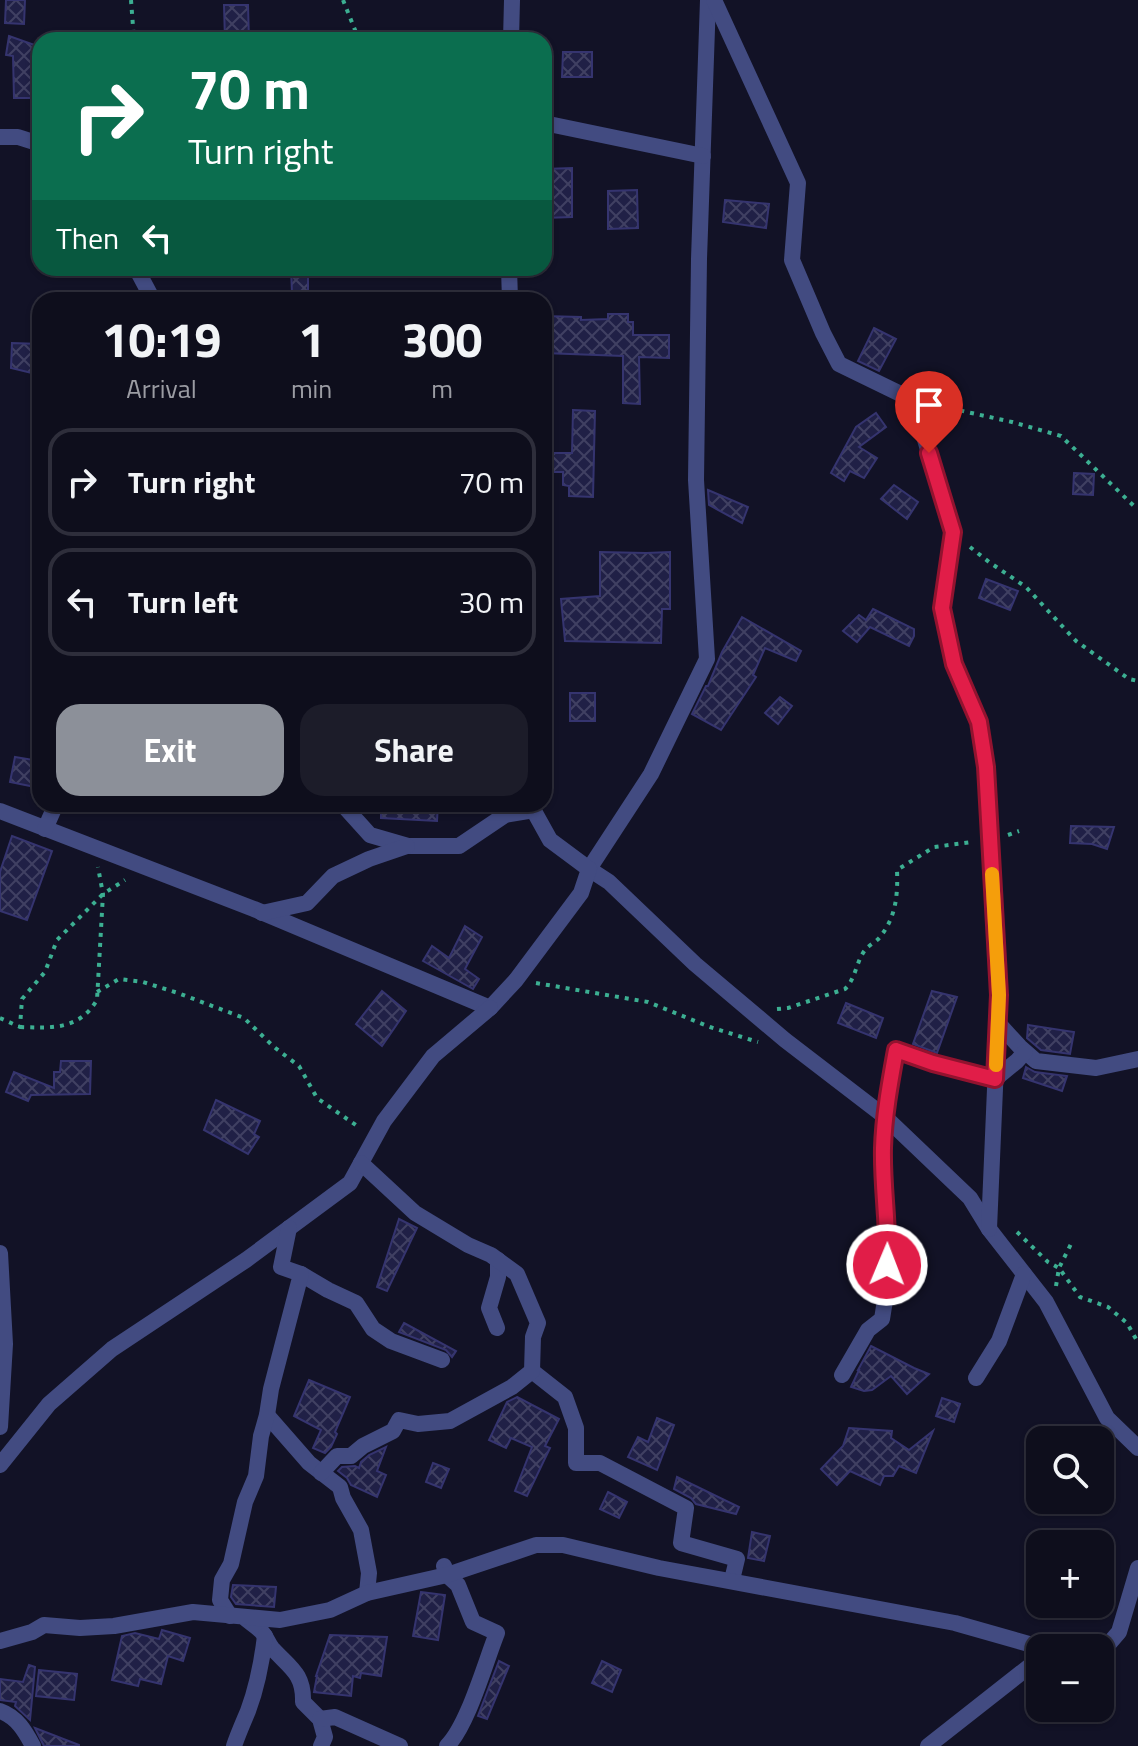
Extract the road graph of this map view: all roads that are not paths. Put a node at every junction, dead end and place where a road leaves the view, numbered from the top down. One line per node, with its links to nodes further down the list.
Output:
1 (512, 0): 3 (street)
2 (711, 0): 7 (street); 18 (street)
3 (511, 32)
4 (552, 125): 7 (street)
5 (0, 137): 6 (street)
6 (32, 141)
7 (703, 156): 15 (street)
8 (0, 811): 13 (street)
9 (52, 812): 13 (street)
10 (349, 812): 14 (street)
11 (515, 812): 14 (street)
12 (535, 812): 15 (street)
13 (45, 829): 16 (street)
14 (408, 846): 16 (street)
15 (589, 869): 17 (street); 22 (street)
16 (262, 913): 17 (street)
17 (490, 1008): 23 (street)
18 (998, 1023): 19 (street); 21 (street)
19 (1025, 1052): 20 (street); 21 (street)
20 (1138, 1059)
21 (995, 1079): 22 (street); 25 (street)
22 (884, 1116): 25 (street); 34 (street)
23 (361, 1163): 24 (street); 27 (street)
24 (289, 1228): 28 (street); 39 (street)
25 (989, 1229): 29 (street)
26 (0, 1253): 31 (street)
27 (498, 1260): 30 (street); 33 (street)
28 (301, 1274): 32 (street); 36 (street)
29 (1024, 1274): 35 (street); 38 (street)
30 (497, 1328)
31 (2, 1344): 37 (street)
32 (442, 1360)
33 (532, 1371): 40 (street); 43 (street)
34 (842, 1375)
35 (976, 1378)
36 (267, 1415): 40 (street); 44 (street)
37 (0, 1427)
38 (1138, 1448)
39 (0, 1465)
40 (321, 1473): 45 (street)
41 (1138, 1568): 49 (street)
42 (446, 1570): 43 (street); 45 (street); 59 (street)
43 (732, 1580): 51 (street)
44 (221, 1591): 46 (street); 47 (street)
45 (367, 1593): 47 (street)
46 (193, 1612): 47 (street); 50 (street)
47 (238, 1617): 48 (street)
48 (265, 1636): 54 (street); 56 (street)
49 (1114, 1638)
50 (0, 1641)
51 (1026, 1643)
52 (1026, 1669): 60 (street)
53 (0, 1711): 55 (street)
54 (320, 1719): 57 (street); 58 (street)
55 (33, 1746)
56 (234, 1746)
57 (321, 1746)
58 (400, 1746)
59 (447, 1746)
60 (928, 1746)

